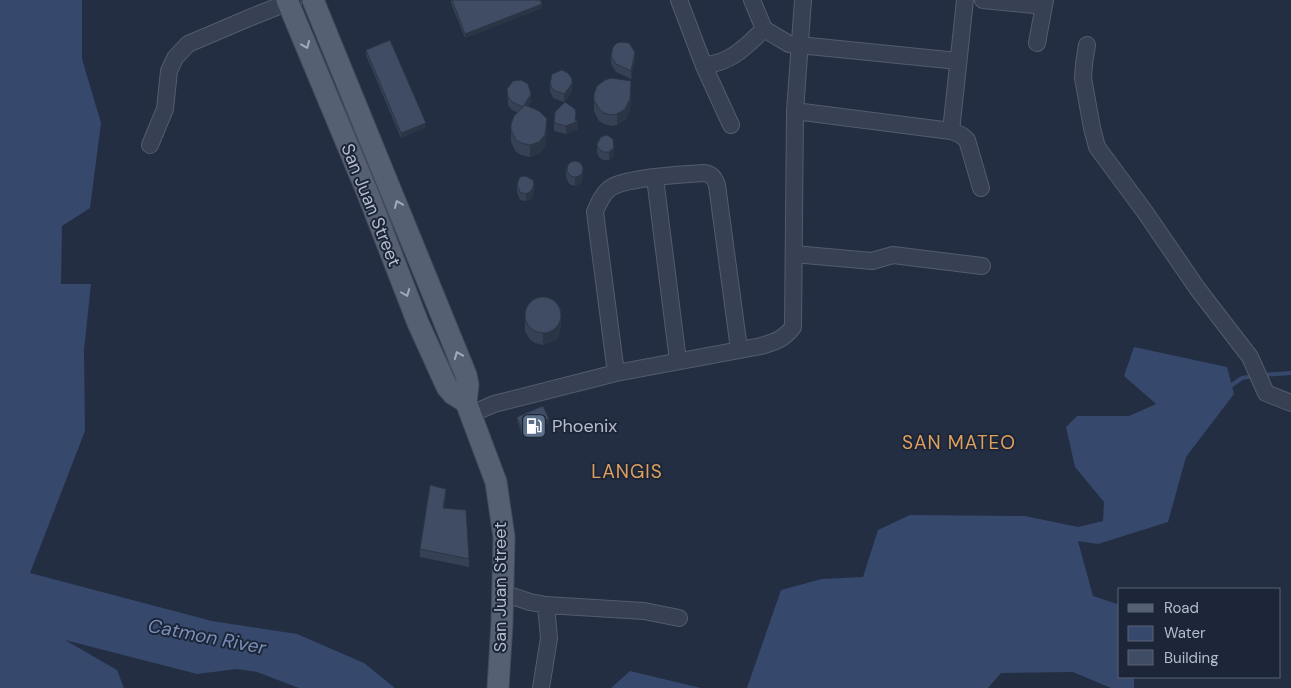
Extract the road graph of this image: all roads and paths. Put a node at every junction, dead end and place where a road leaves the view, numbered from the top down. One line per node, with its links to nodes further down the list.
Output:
1 (314, 0): 27 (main road, San Juan Street, one-way to 1)
2 (679, 0): 14 (street)
3 (752, 0): 9 (street)
4 (803, 0): 12 (street)
5 (965, 0): 13 (street)
6 (984, 0): 8 (street)
7 (289, 1): 18 (street); 27 (main road, San Juan Street, one-way to 27)
8 (1044, 3): 10 (street)
9 (764, 29): 12 (street); 14 (street)
10 (1037, 43)
11 (1087, 45): 26 (street)
12 (799, 46): 13 (street); 15 (street)
13 (958, 61): 17 (street)
14 (704, 66): 16 (street)
15 (795, 111): 17 (street); 21 (street)
16 (731, 125)
17 (951, 132): 20 (street)
18 (150, 145)
19 (655, 178): 23 (street); 24 (street); 25 (street)
20 (981, 188)
21 (794, 254): 22 (street); 23 (street)
22 (982, 266)
23 (739, 349): 24 (street)
24 (678, 361): 25 (street)
25 (616, 373): 27 (street)
26 (1291, 403)
27 (468, 408): 28 (main road, San Juan Street)
28 (503, 593): 29 (street); 31 (main road, San Juan Street)
29 (546, 605): 30 (street); 32 (street)
30 (679, 618)
31 (498, 688)
32 (541, 688)

